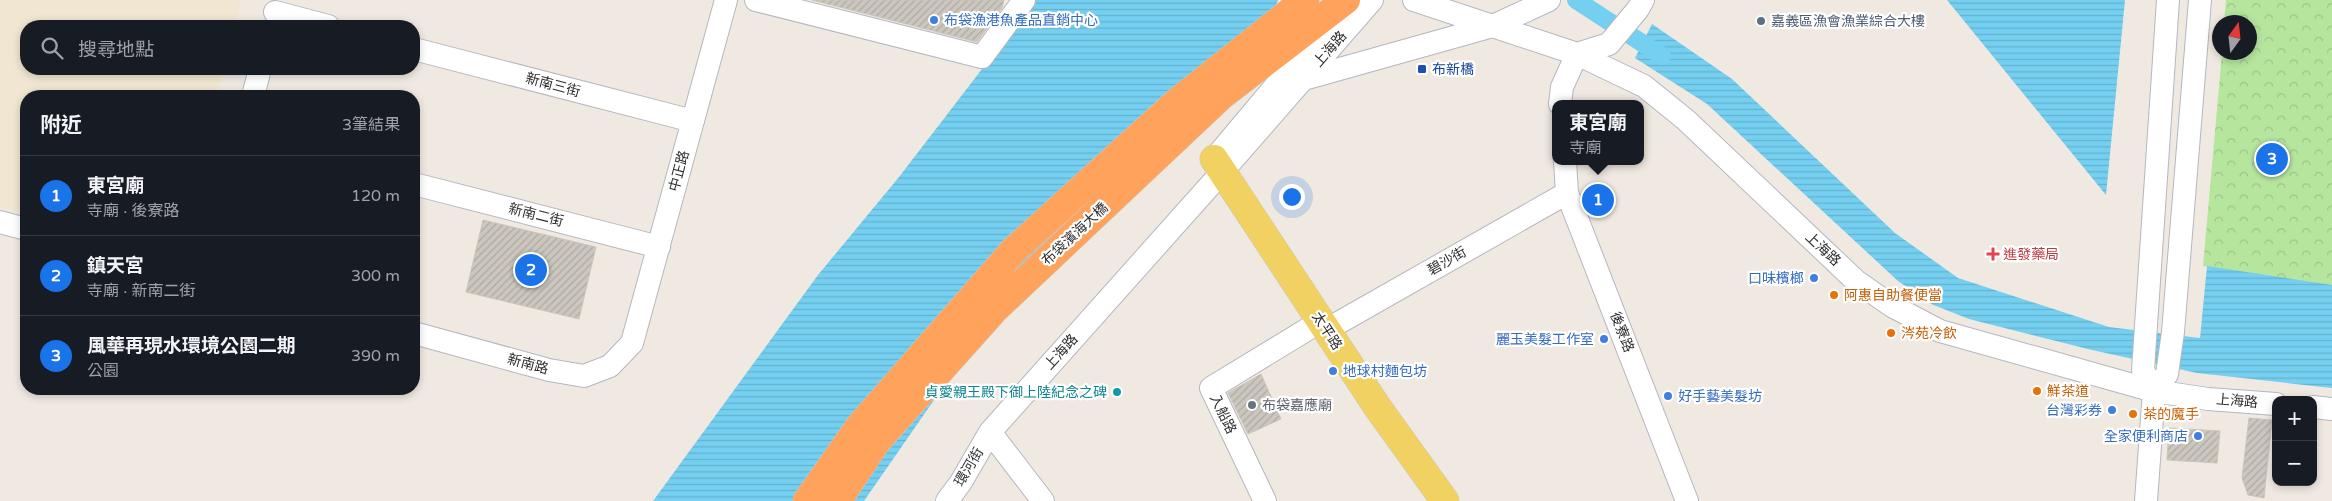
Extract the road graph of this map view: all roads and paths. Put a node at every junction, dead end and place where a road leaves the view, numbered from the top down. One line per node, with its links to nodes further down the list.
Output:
1 (726, 0): 22 (street, 中正路)
2 (756, 0): 3 (street)
3 (1024, 0)
4 (1305, 0): 39 (highway, 布袋濱海大橋)
5 (1346, 0): 40 (highway, 布袋濱海大橋)
6 (1360, 0): 24 (street, 上海路)
7 (1372, 0): 19 (street, 上海路)
8 (1414, 0): 15 (street, 上海路)
9 (1549, 0): 15 (street)
10 (1643, 0): 17 (street)
11 (2168, 0): 33 (street)
12 (2200, 0): 33 (street)
13 (274, 13): 14 (street)
14 (303, 20)
15 (1493, 26): 17 (street, 上海路); 19 (street)
16 (420, 50): 22 (street, 新南三街)
17 (1577, 54): 21 (street); 33 (street, 上海路)
18 (258, 75): 20 (street)
19 (1304, 79): 24 (street, 上海路)
20 (254, 90)
21 (1560, 100)
22 (693, 122): 29 (street, 中正路)
23 (1565, 165): 26 (street, 後寮路)
24 (1218, 166): 30 (main road, 太平路); 37 (street, 上海路)
25 (420, 186): 29 (street, 新南二街)
26 (1567, 193): 30 (street, 碧沙街); 44 (street, 後寮路)
27 (0, 222): 28 (street)
28 (20, 227)
29 (659, 247): 32 (street, 中正路)
30 (1323, 326): 38 (main road, 太平路); 43 (street, 入船路)
31 (420, 335): 32 (street, 新南路)
32 (632, 343)
33 (2161, 382): 34 (street, 上海路); 45 (street)
34 (2272, 404)
35 (2317, 407): 36 (street)
36 (2332, 409)
37 (990, 432): 41 (street, 環河街); 42 (street)
38 (1439, 499)
39 (807, 501)
40 (838, 501)
41 (947, 501)
42 (1043, 501)
43 (1265, 501)
44 (1687, 501)
45 (2146, 501)

